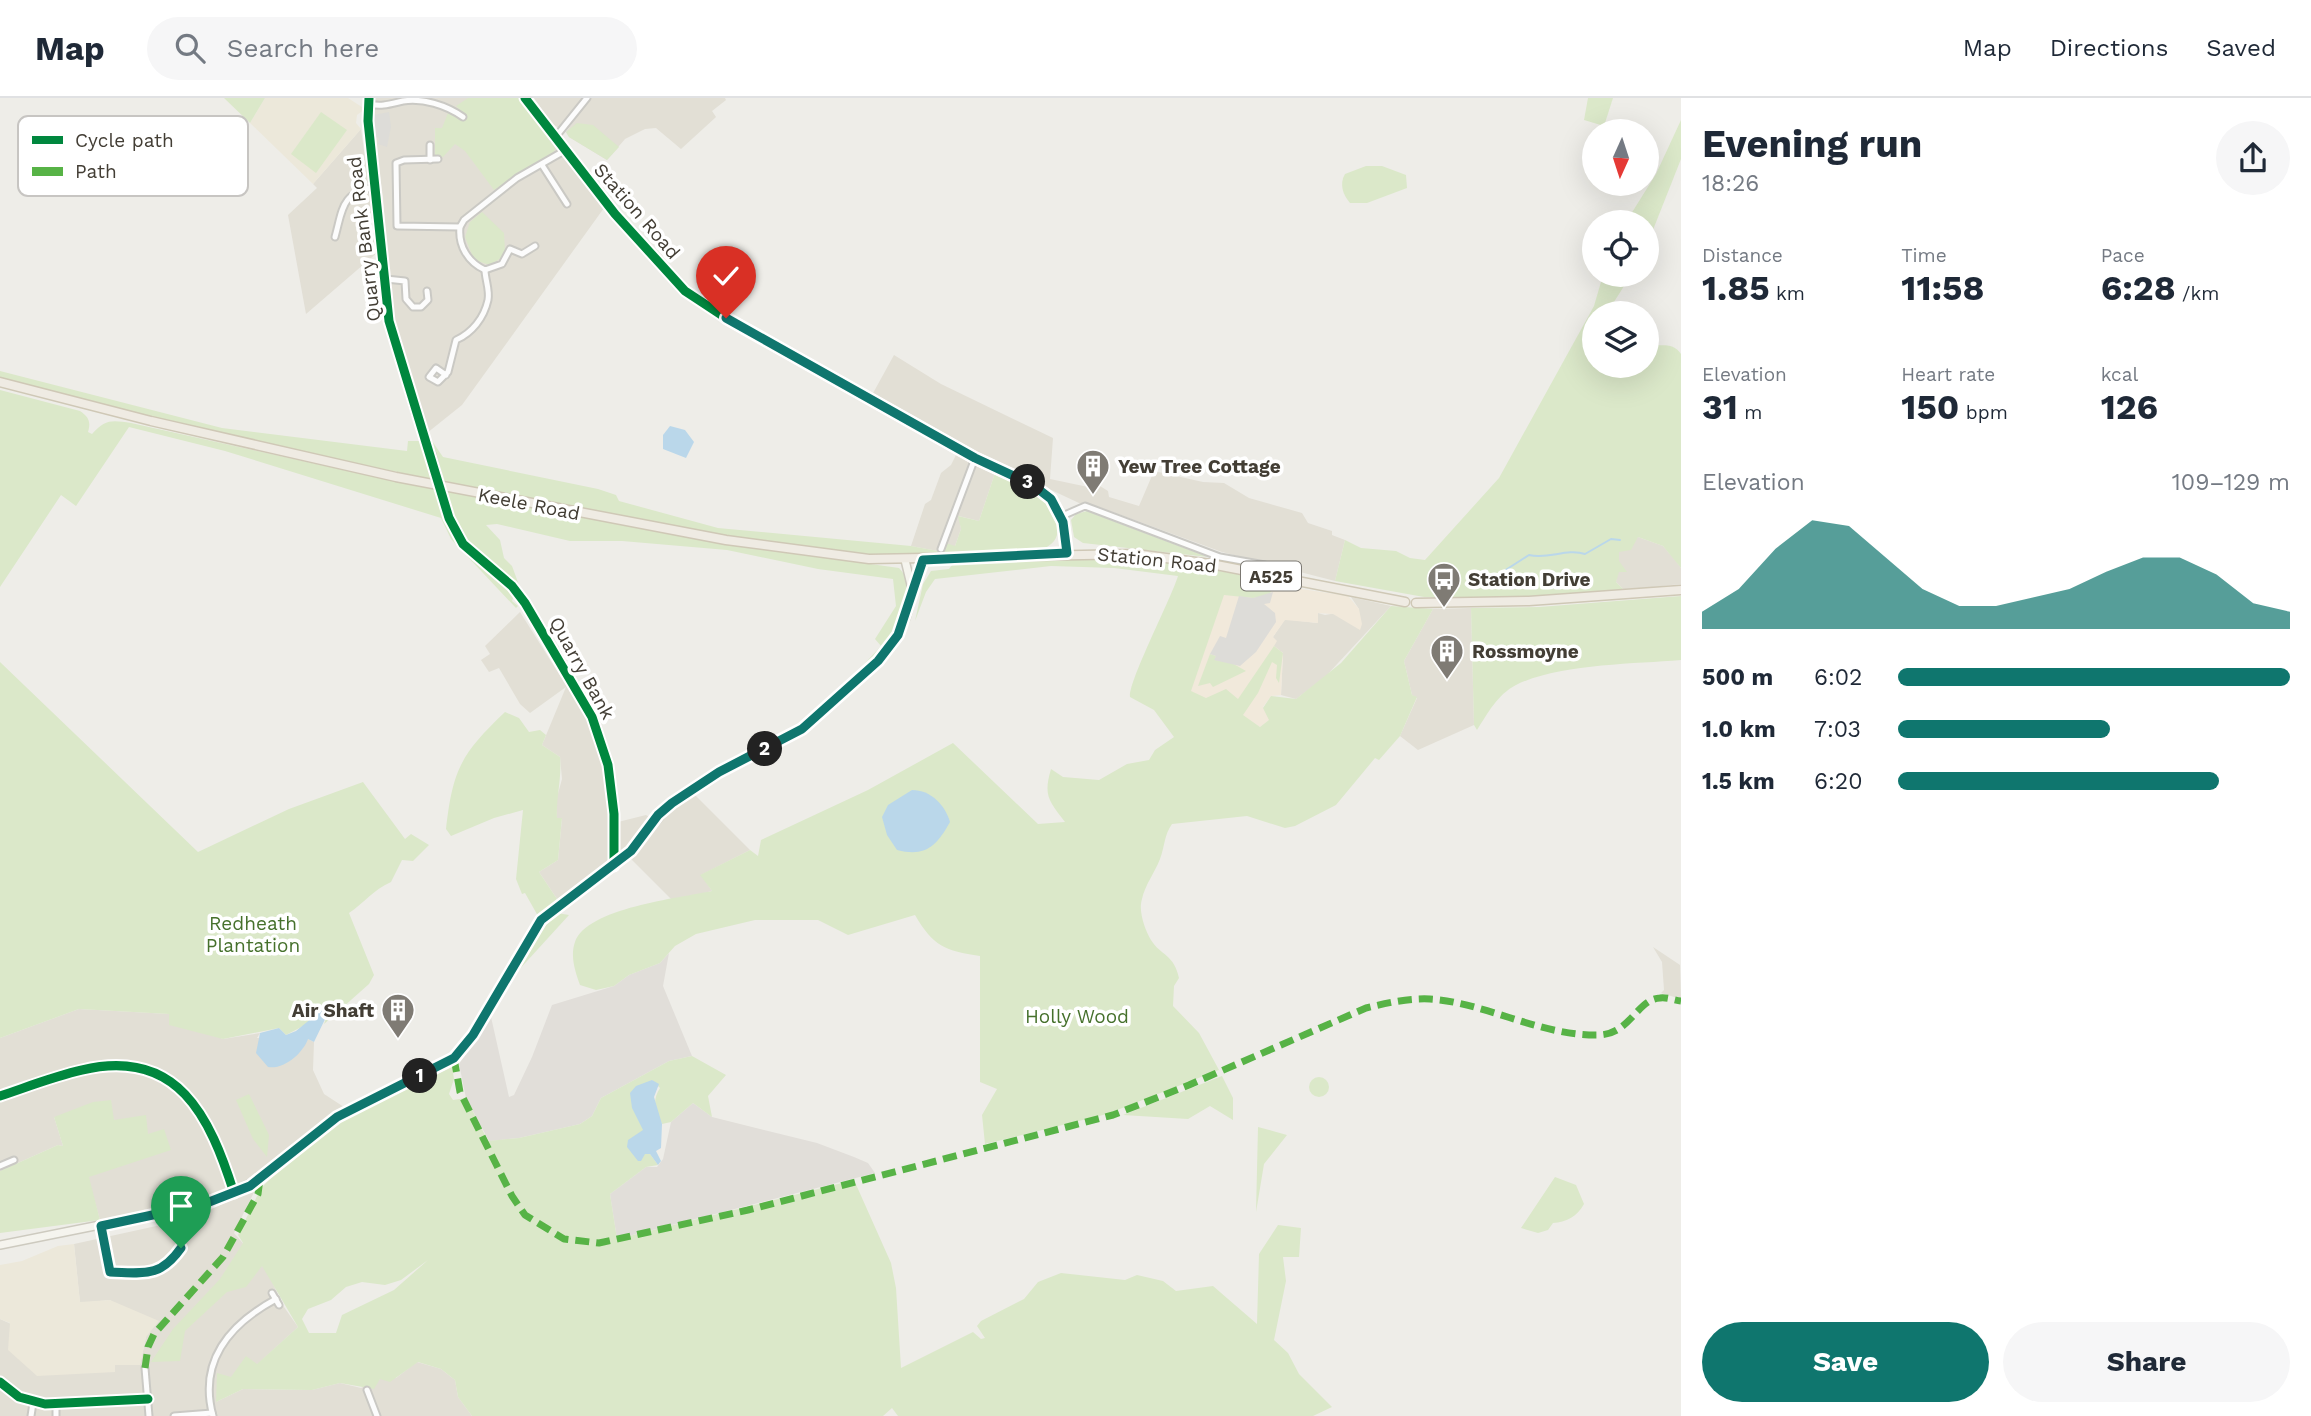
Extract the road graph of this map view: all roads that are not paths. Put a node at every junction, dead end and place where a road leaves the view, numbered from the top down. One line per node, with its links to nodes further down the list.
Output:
1 (525, 98): 5 (street, Station Road)
2 (587, 98): 5 (street)
3 (369, 101): 4 (street); 11 (street, Quarry Bank Road)
4 (463, 117)
5 (554, 139): 7 (street, Station Road)
6 (430, 145): 9 (street)
7 (564, 151): 10 (street); 23 (street, Station Road)
8 (438, 159): 9 (street)
9 (430, 160): 13 (street)
10 (542, 166): 12 (street); 13 (street)
11 (375, 187): 14 (street); 19 (street, Quarry Bank Road)
12 (567, 204)
13 (460, 227): 18 (street)
14 (335, 237)
15 (509, 239): 17 (street)
16 (534, 246): 17 (street)
17 (510, 249): 18 (street)
18 (485, 270): 21 (street)
19 (386, 279): 20 (street); 25 (street, Quarry Bank Road, bridge)
20 (426, 291)
21 (446, 374)
22 (0, 382): 28 (main road, Keele Road / A525)
23 (975, 458): 24 (street, Station Road); 26 (street)
24 (1060, 517): 27 (street, Station Road); 30 (street, Station Road)
25 (449, 518): 35 (street, Quarry Bank)
26 (941, 548)
27 (1067, 553): 29 (main road, Keele Road / A525); 33 (main road, Station Road / A525)
28 (905, 560): 29 (main road, Keele Road / A525); 32 (main road)
29 (923, 560): 32 (main road)
30 (1265, 565)
31 (1681, 590): 34 (main road)
32 (913, 593): 35 (main road)
33 (1405, 602)
34 (1416, 603)
35 (614, 866): 39 (main road)
36 (0, 1096): 39 (street)
37 (14, 1160): 38 (street)
38 (0, 1166)
39 (234, 1193): 40 (main road)
40 (101, 1226): 41 (street); 42 (main road)
41 (183, 1237)
42 (0, 1245)
43 (276, 1299): 50 (street)
44 (145, 1368): 47 (street)
45 (0, 1382): 48 (street)
46 (367, 1390): 55 (street)
47 (148, 1399): 49 (street); 53 (street)
48 (33, 1403): 49 (street); 51 (street)
49 (56, 1405): 52 (street)
50 (212, 1415): 54 (street)
51 (31, 1416)
52 (56, 1416)
53 (149, 1416)
54 (174, 1416)
55 (377, 1416)

